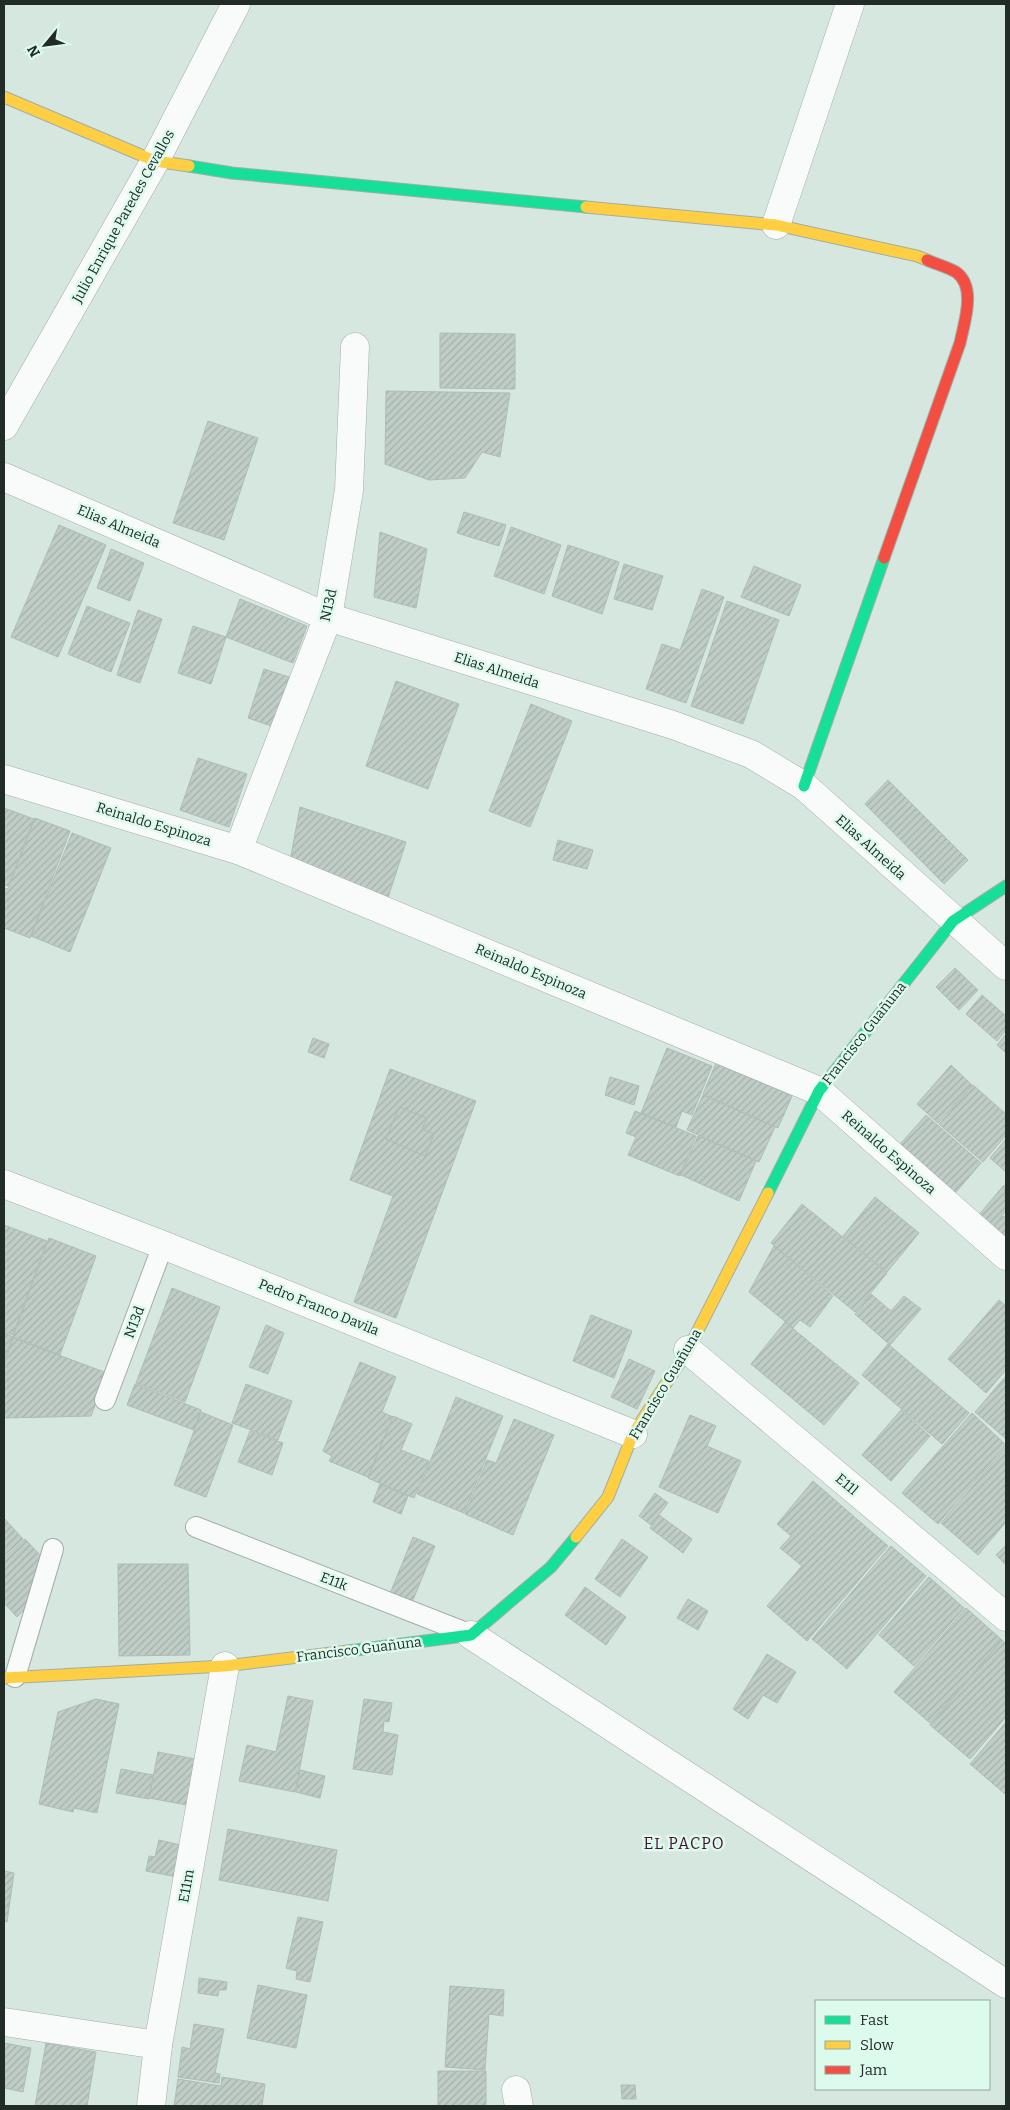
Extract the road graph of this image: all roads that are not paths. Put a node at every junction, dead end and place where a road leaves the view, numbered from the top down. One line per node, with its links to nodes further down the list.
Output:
1 (850, 4): 5 (street)
2 (227, 7): 4 (street, Julio Enrique Paredes Cevallos)
3 (4, 98): 4 (street)
4 (155, 162): 5 (street); 7 (street, Julio Enrique Paredes Cevallos)
5 (776, 225): 11 (street)
6 (355, 347): 9 (street, N13d)
7 (4, 426)
8 (4, 476): 9 (street, Elias Almeida)
9 (328, 616): 11 (street, Elias Almeida); 12 (street, N13d)
10 (4, 779): 12 (street, Reinaldo Espinoza)
11 (804, 786): 14 (street, Elias Almeida)
12 (238, 850): 16 (street, Reinaldo Espinoza)
13 (1006, 886): 14 (street, Francisco Guañuna)
14 (953, 921): 15 (street, Elias Almeida); 16 (street, Francisco Guañuna)
15 (1006, 966)
16 (819, 1090): 19 (street, Reinaldo Espinoza); 20 (street, Francisco Guañuna)
17 (4, 1184): 18 (street, Pedro Franco Davila)
18 (164, 1245): 21 (lane, N13d); 22 (street, Pedro Franco Davila)
19 (1006, 1256)
20 (688, 1350): 22 (street, Francisco Guañuna); 25 (street, E11l)
21 (105, 1400)
22 (633, 1434): 26 (street, Francisco Guañuna)
23 (196, 1527): 26 (lane, E11k)
24 (53, 1549): 28 (lane)
25 (1006, 1617)
26 (471, 1635): 27 (street, Francisco Guañuna); 29 (street)
27 (225, 1666): 28 (street, Francisco Guañuna); 31 (street, E11m)
28 (9, 1678)
29 (1006, 1984)
30 (4, 2022): 31 (street)
31 (158, 2045): 32 (street, E11m)
32 (151, 2106)

